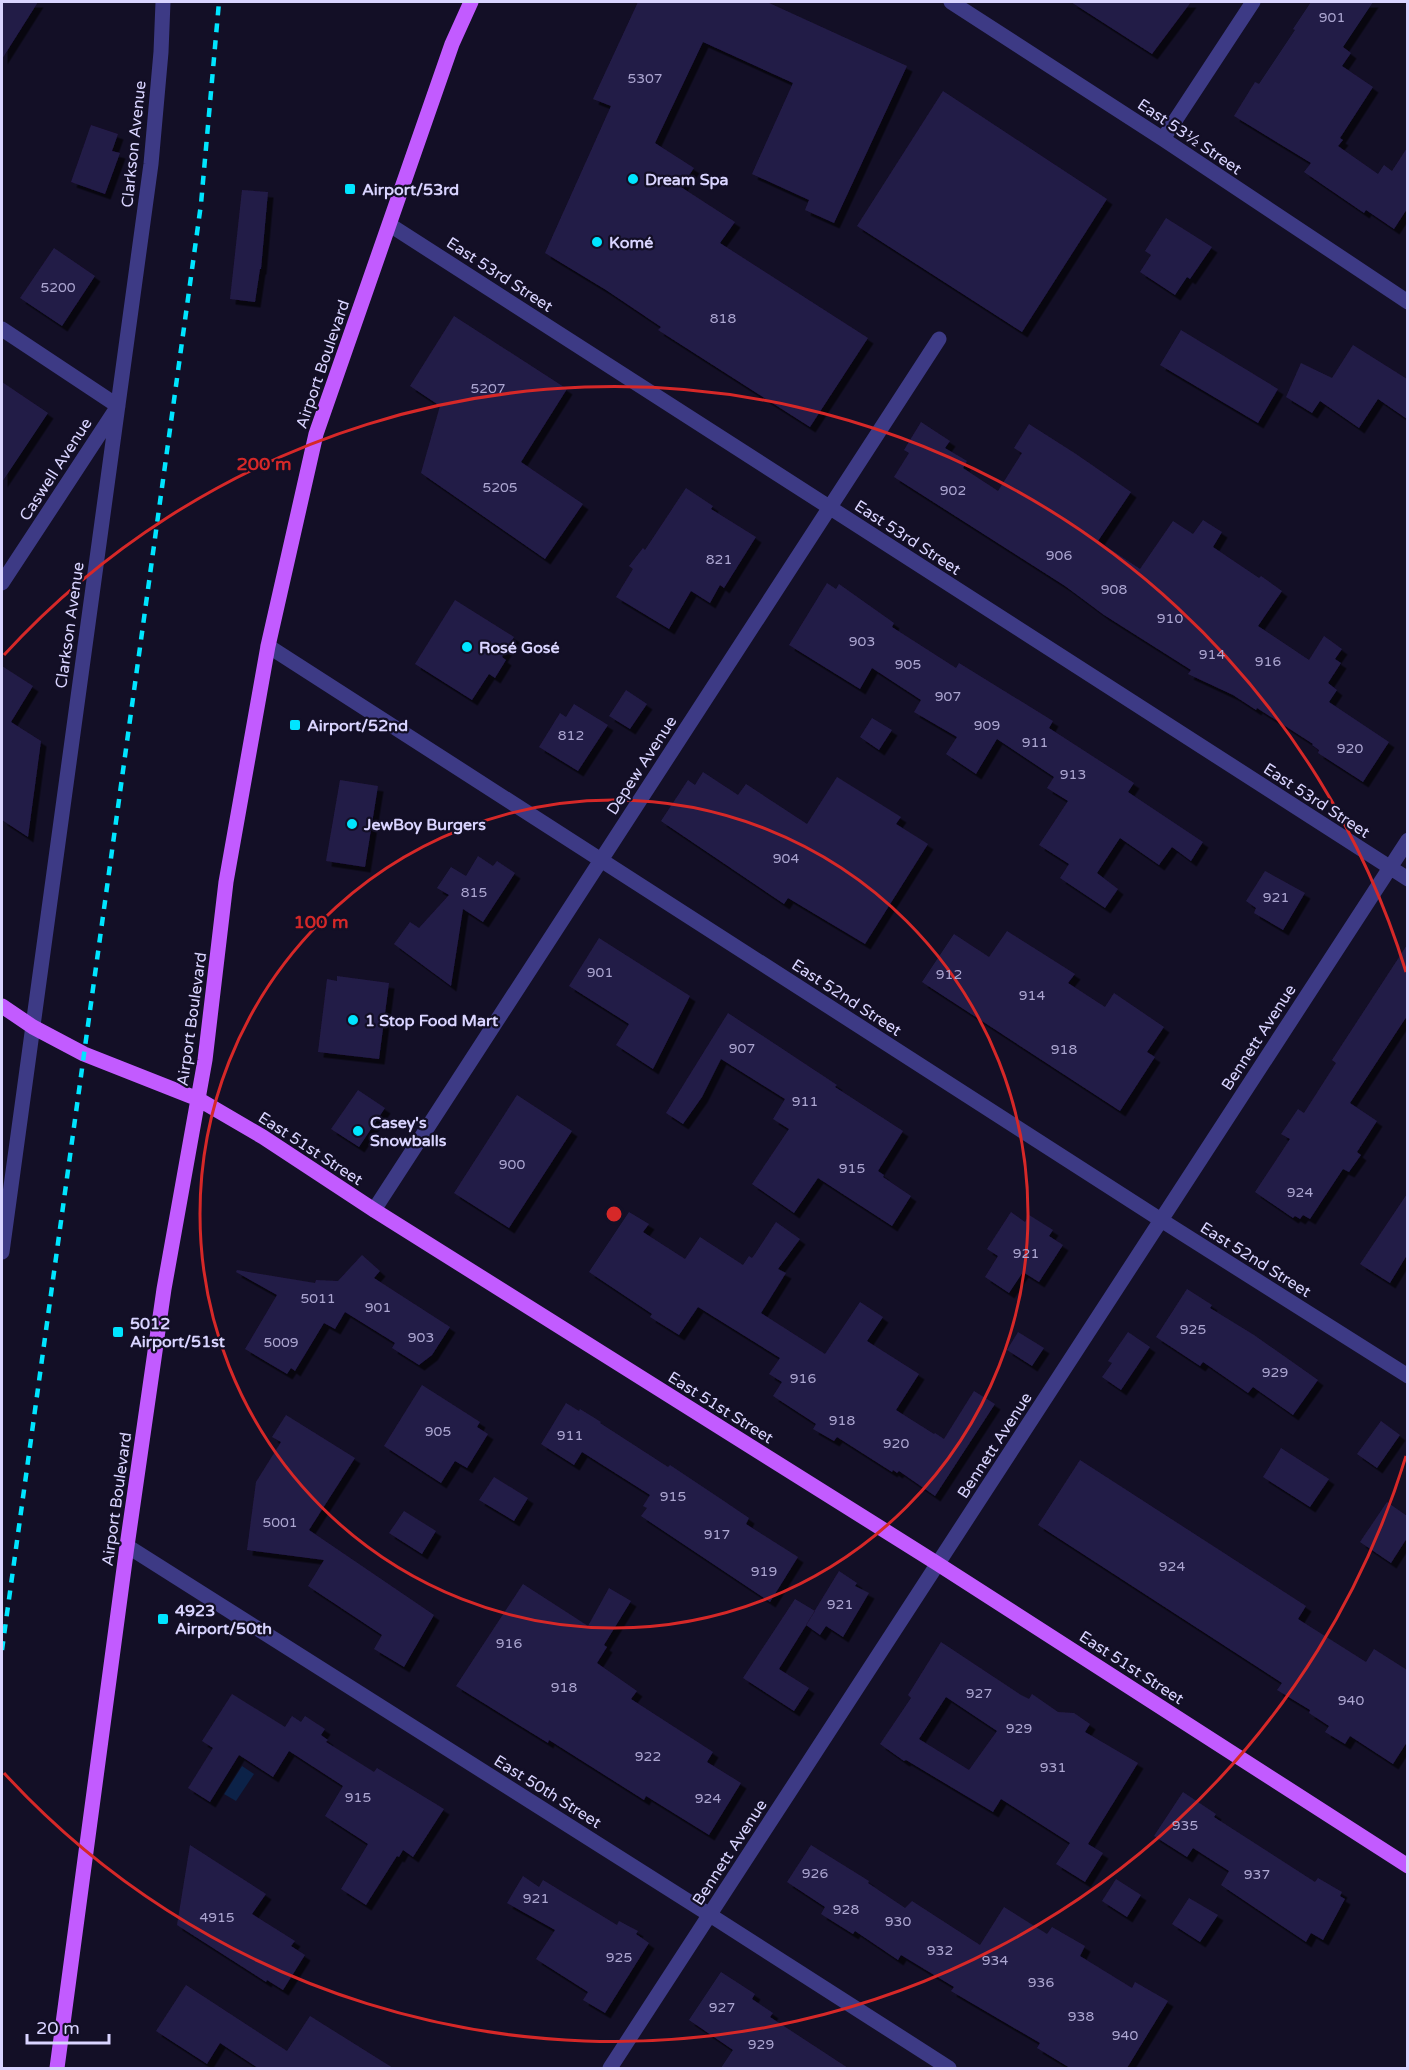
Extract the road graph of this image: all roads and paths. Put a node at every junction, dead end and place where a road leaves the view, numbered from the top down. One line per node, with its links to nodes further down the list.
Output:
1 (163, 2): 10 (street, Clarkson Avenue)
2 (471, 2): 6 (main road, Airport Boulevard)
3 (951, 2): 5 (street, East 53½ Street)
4 (1253, 2): 5 (street)
5 (1163, 139): 7 (street, East 53½ Street)
6 (390, 225): 11 (street, East 53rd Street); 13 (main road, Airport Boulevard)
7 (1407, 302)
8 (2, 329): 10 (street)
9 (939, 339): 11 (street, Depew Avenue)
10 (118, 406): 12 (street, Caswell Avenue); 19 (street, Clarkson Avenue)
11 (829, 508): 15 (street, Depew Avenue); 16 (street, East 53rd Street)
12 (2, 582)
13 (268, 646): 15 (street, East 52nd Street); 20 (main road, Airport Boulevard)
14 (1407, 840): 16 (street, Bennett Avenue)
15 (601, 860): 21 (street, Depew Avenue); 22 (street, East 52nd Street)
16 (1389, 868): 17 (street, East 53rd Street); 22 (street, Bennett Avenue)
17 (1407, 879)
18 (2, 1006): 19 (main road, East 51st Street)
19 (33, 1027): 20 (main road, East 51st Street); 23 (street, Clarkson Avenue)
20 (198, 1099): 21 (main road, East 51st Street); 25 (main road, Airport Boulevard)
21 (374, 1210): 26 (main road, East 51st Street)
22 (1161, 1220): 24 (street, East 52nd Street); 26 (street, Bennett Avenue)
23 (2, 1252)
24 (1407, 1376)
25 (127, 1546): 28 (street, East 50th Street); 29 (main road, Airport Boulevard)
26 (938, 1564): 27 (main road, East 51st Street); 28 (street, Bennett Avenue)
27 (1407, 1866)
28 (710, 1915): 30 (street, Bennett Avenue); 31 (street, East 50th Street)
29 (57, 2068)
30 (610, 2068)
31 (949, 2068)

